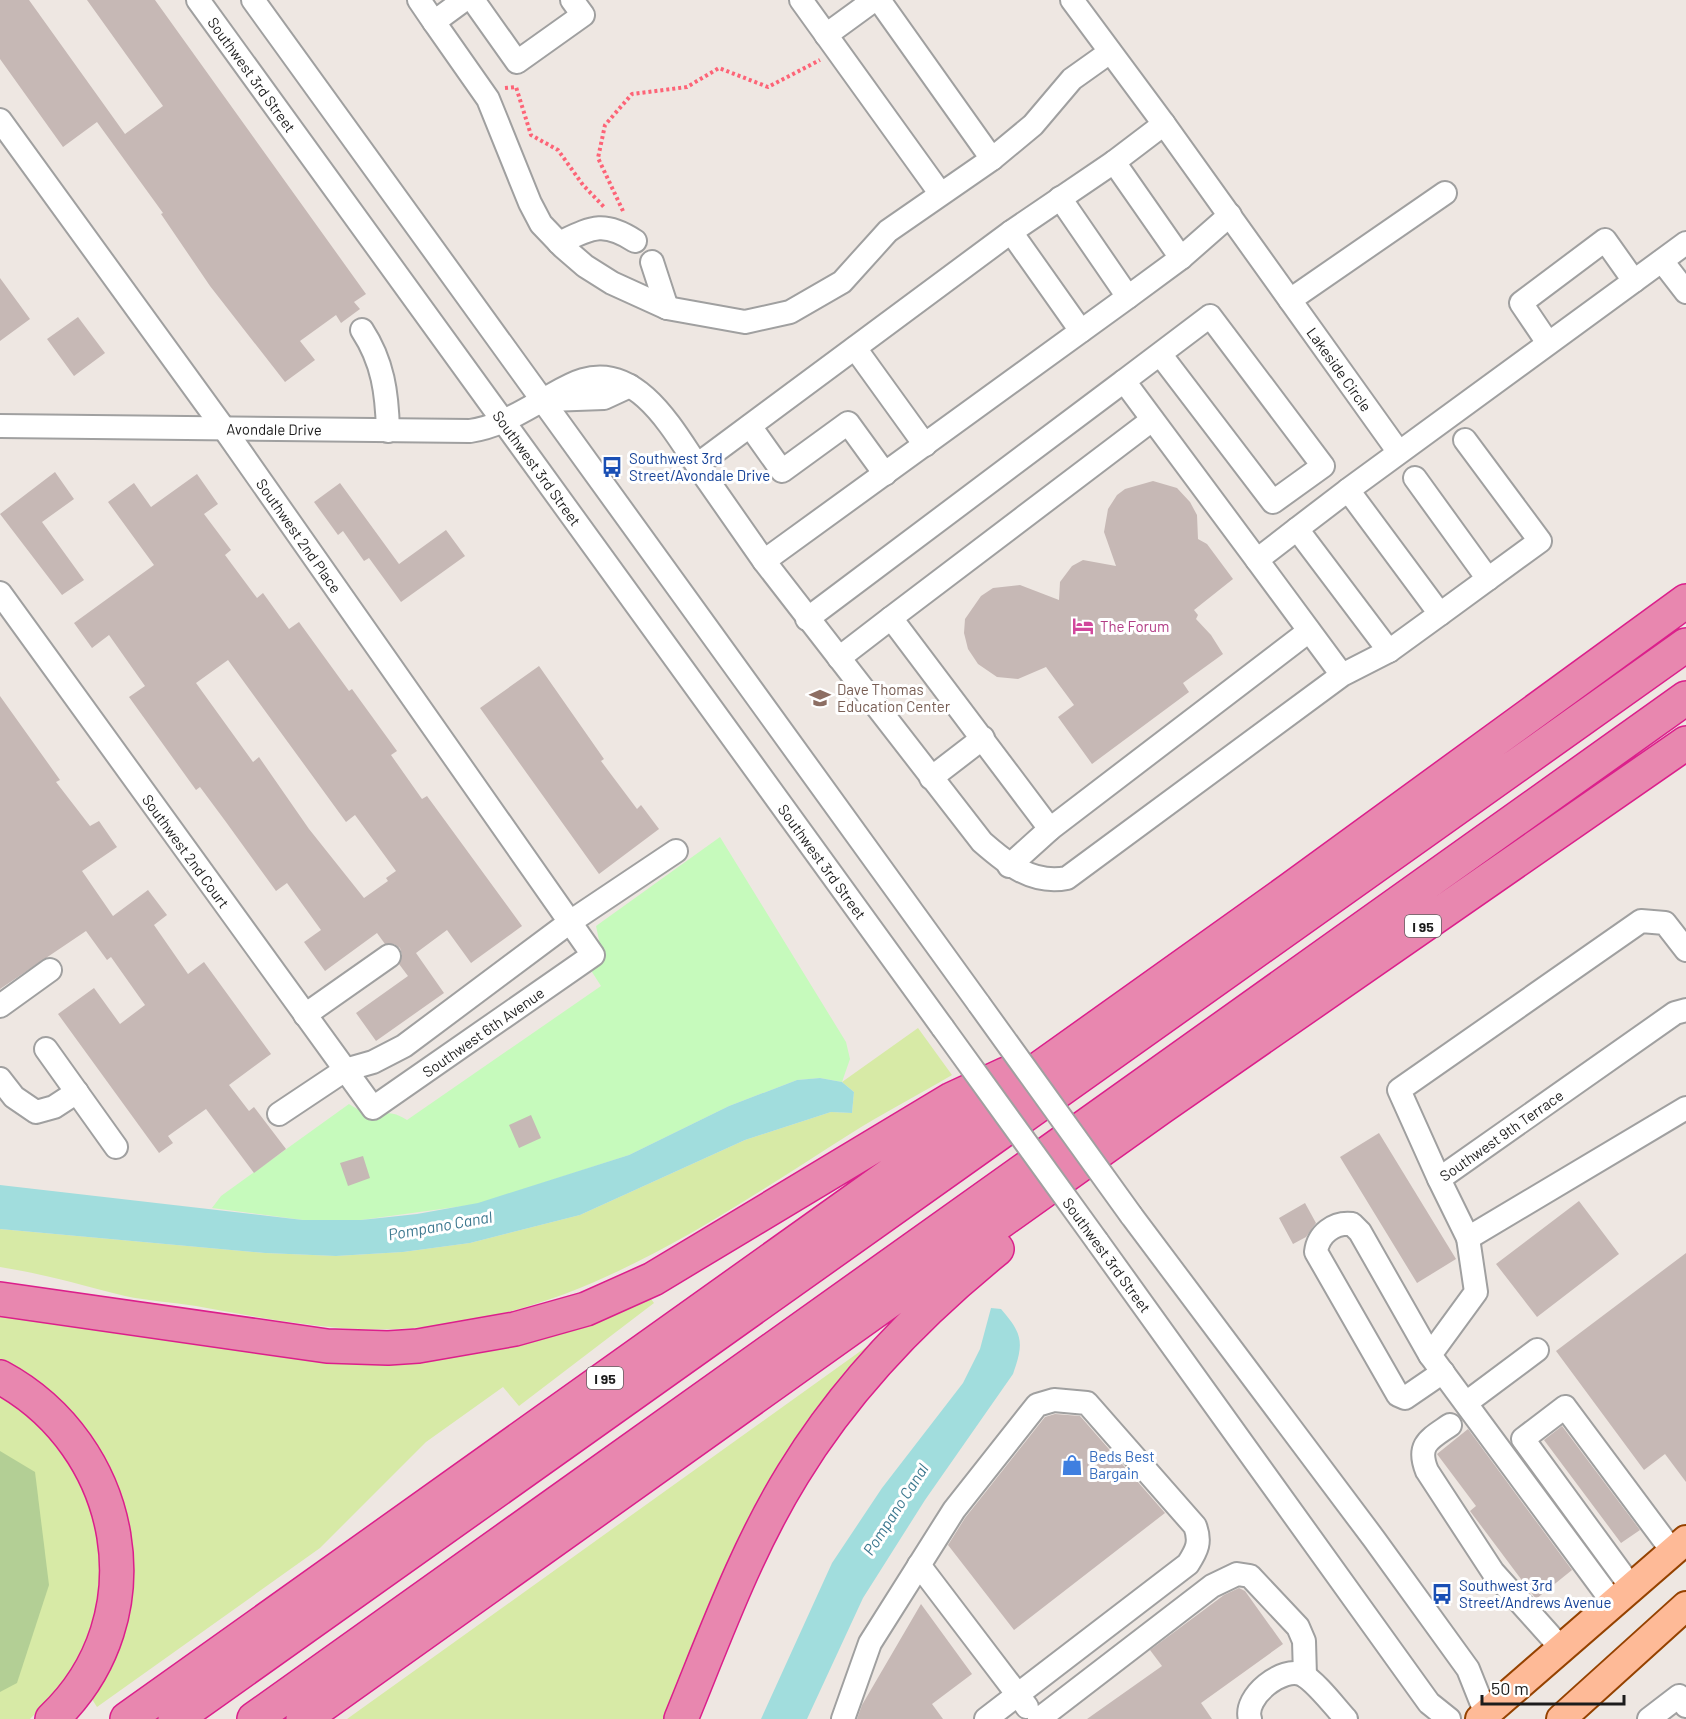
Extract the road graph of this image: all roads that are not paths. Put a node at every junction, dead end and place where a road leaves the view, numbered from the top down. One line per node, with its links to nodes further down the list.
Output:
1 (198, 0): 42 (street, Southwest 3rd Street)
2 (253, 0): 40 (street)
3 (419, 0): 11 (street)
4 (464, 0): 11 (street)
5 (473, 0): 6 (street)
6 (572, 0)
7 (801, 0): 12 (street)
8 (874, 0): 12 (street)
9 (879, 0): 16 (street)
10 (1072, 0): 13 (street, Lakeside Circle)
11 (434, 22): 24 (street)
12 (826, 35): 19 (street)
13 (1110, 52): 15 (street, Lakeside Circle); 16 (street)
14 (0, 120): 45 (street, Southwest 2nd Place)
15 (1164, 124): 17 (street); 21 (street, Lakeside Circle)
16 (992, 159): 19 (street)
17 (1114, 162): 20 (street); 26 (street)
18 (1445, 193): 32 (street)
19 (940, 194): 33 (street)
20 (1060, 198): 22 (street); 31 (street)
21 (1230, 215): 26 (street); 32 (street, Lakeside Circle)
22 (1011, 232): 35 (street); 37 (street)
23 (635, 241): 24 (street)
24 (559, 243): 33 (street)
25 (1686, 243): 27 (street)
26 (1181, 258): 31 (street)
27 (1662, 261): 29 (street); 30 (street)
28 (652, 262): 33 (street)
29 (1634, 281): 36 (street); 36 (street)
30 (1686, 292)
31 (1128, 297): 35 (street)
32 (1290, 300): 49 (street, Lakeside Circle)
33 (667, 308)
34 (362, 330): 46 (street)
35 (1081, 331): 48 (street)
36 (1548, 343): 49 (street)
37 (855, 348): 44 (street); 48 (street)
38 (1160, 354): 38 (street); 39 (street)
39 (1124, 381): 41 (street); 62 (street)
40 (542, 400): 42 (street, Avondale Drive); 50 (street); 109 (street, bridge)
41 (1152, 420): 55 (street); 61 (street)
42 (504, 422): 46 (street, Avondale Drive); 121 (street, Southwest 3rd Street, bridge)
43 (0, 426): 45 (street, Avondale Drive)
44 (750, 426): 50 (street); 51 (street)
45 (225, 430): 46 (street, Avondale Drive); 75 (street, Southwest 2nd Place)
46 (388, 431)
47 (1465, 440): 57 (street)
48 (925, 445): 51 (street)
49 (1398, 452): 53 (street)
50 (697, 465): 56 (street)
51 (885, 474): 56 (street)
52 (1415, 478): 57 (street)
53 (1348, 490): 54 (street); 60 (street)
54 (1297, 529): 55 (street); 65 (street)
55 (1257, 560): 63 (street)
56 (764, 561): 62 (street)
57 (1488, 579): 60 (street)
58 (0, 593): 82 (street, Southwest 2nd Court)
59 (1686, 601): 83 (highway, I 95)
60 (1440, 614): 65 (street)
61 (891, 618): 66 (street); 69 (street)
62 (807, 619): 66 (street)
63 (1309, 631): 67 (street); 72 (street)
64 (1686, 645): 112 (highway)
65 (1389, 651): 67 (street)
66 (838, 658): 71 (street)
67 (1342, 675): 74 (street)
68 (1686, 698): 113 (highway)
69 (983, 738): 71 (street); 72 (street)
70 (1686, 743): 89 (highway, I 95)
71 (931, 778): 74 (street)
72 (1050, 829): 74 (street)
73 (676, 850): 75 (street)
74 (1009, 866)
75 (570, 922): 77 (street, Southwest 2nd Place); 85 (street)
76 (1686, 950): 93 (street)
77 (592, 955): 88 (street, Southwest 6th Avenue)
78 (389, 956): 82 (street)
79 (50, 970): 80 (street)
80 (0, 1006)
81 (1686, 1010): 93 (street, Southwest 9th Terrace)
82 (305, 1015): 85 (street, Southwest 2nd Court)
83 (1084, 1037): 95 (highway); 111 (highway, I 95)
84 (46, 1049): 87 (street)
85 (345, 1070): 88 (street, Southwest 2nd Court); 91 (street)
86 (7, 1088): 87 (street)
87 (77, 1092): 92 (street)
88 (373, 1108)
89 (1160, 1108): 114 (highway, I 95); 115 (highway)
90 (1686, 1108): 94 (street)
91 (279, 1114)
92 (116, 1147)
93 (1439, 1179): 94 (street, Southwest 9th Terrace)
94 (1468, 1238): 97 (street, Southwest 9th Terrace)
95 (0, 1299)
96 (1537, 1350): 99 (street)
97 (1436, 1363): 97 (street, Southwest 9th Terrace); 99 (street)
98 (0, 1377): 110 (highway)
99 (1466, 1403): 103 (street)
100 (1450, 1425): 105 (street)
101 (1680, 1546): 103 (main road); 103 (street)
102 (919, 1565): 107 (street); 107 (street); 116 (street)
103 (1623, 1596): 105 (main road)
104 (1686, 1606): 122 (main road)
105 (1562, 1649): 109 (main road)
106 (1305, 1676): 118 (street); 119 (street); 120 (street)
107 (1018, 1695): 117 (street); 118 (street)
108 (1684, 1698): 123 (street)
109 (1485, 1717)
110 (52, 1719)
111 (127, 1719)
112 (175, 1719)
113 (254, 1719)
114 (303, 1719)
115 (681, 1719)
116 (843, 1719)
117 (986, 1719)
118 (1037, 1719)
119 (1250, 1719)
120 (1346, 1719)
121 (1449, 1719)
122 (1561, 1719)
123 (1649, 1719)

